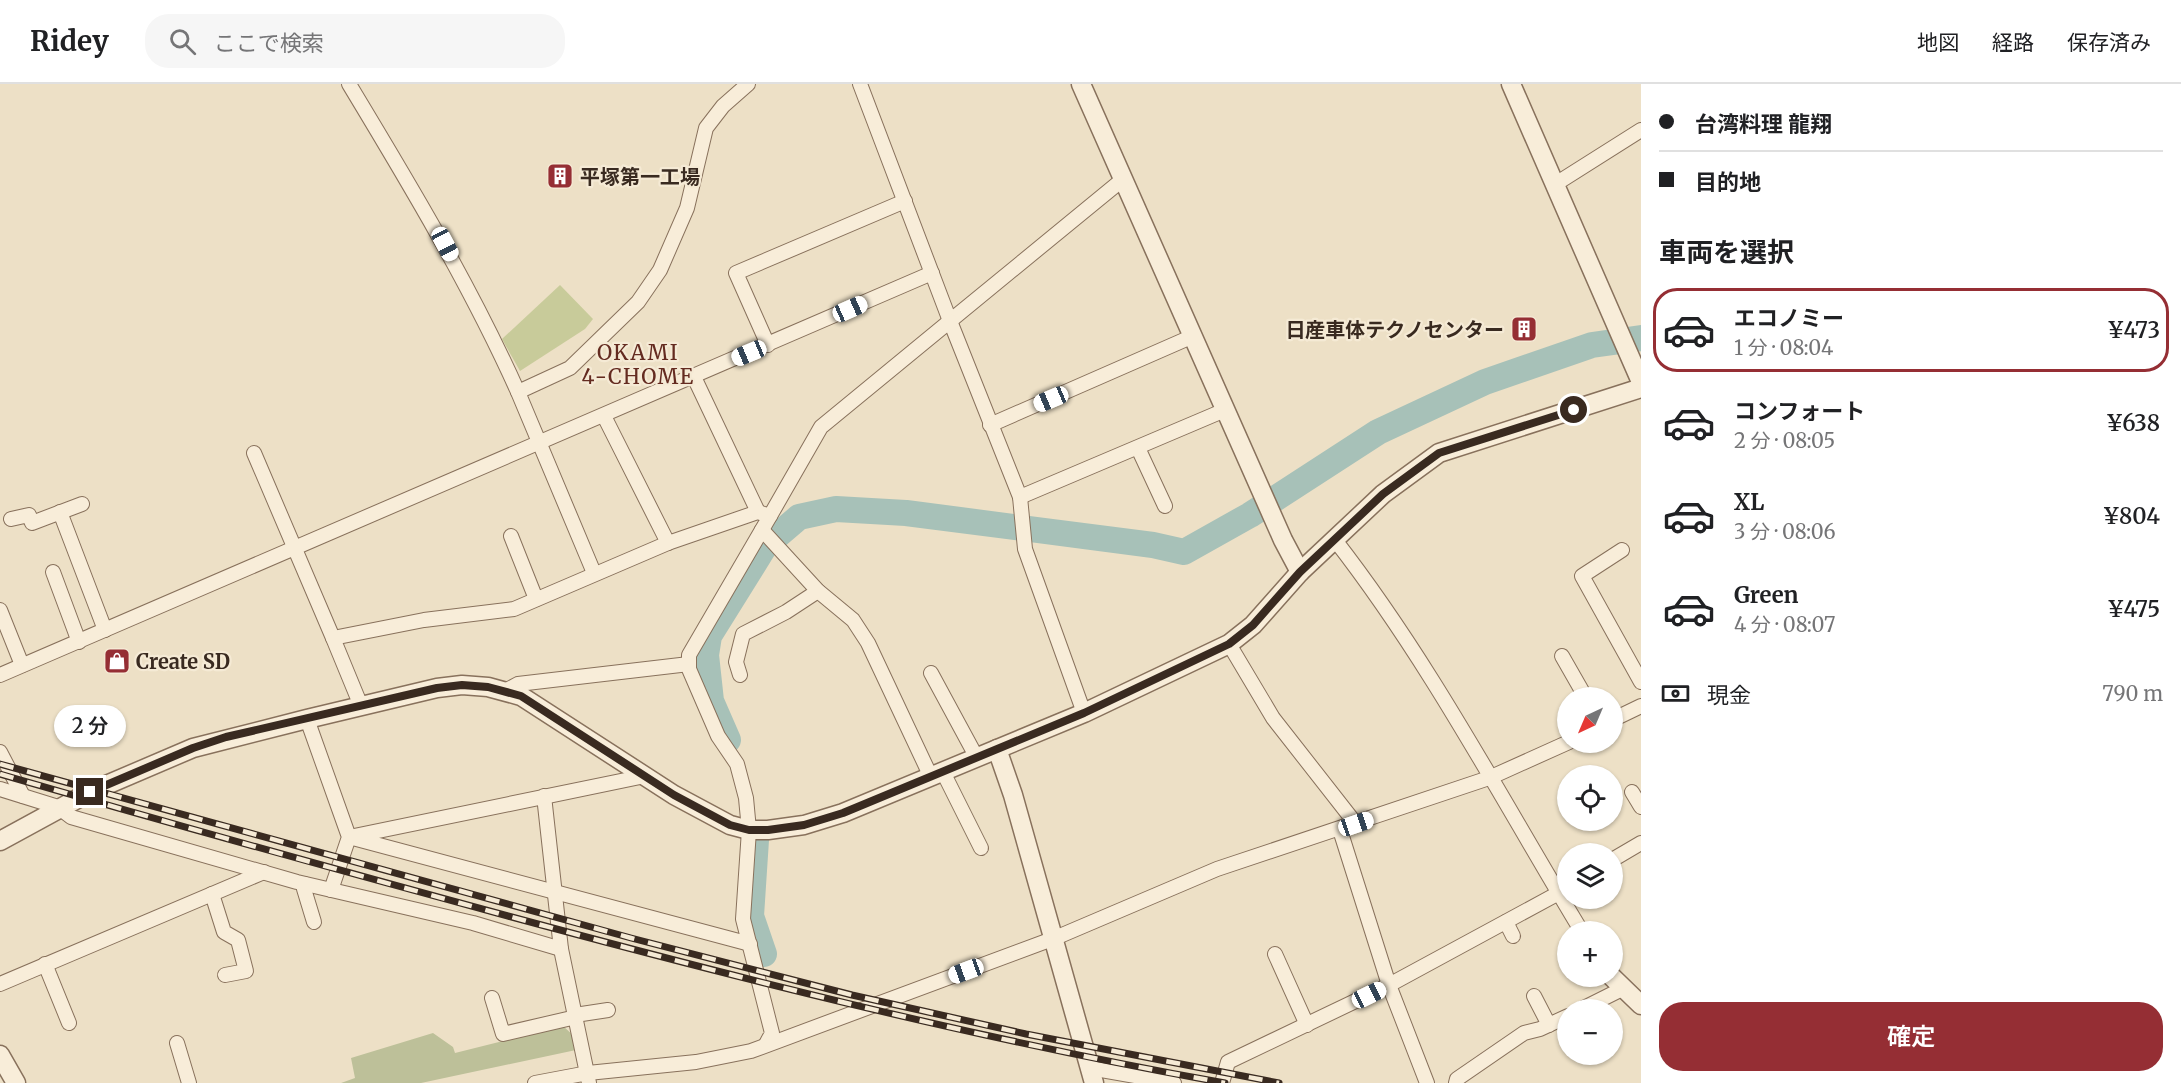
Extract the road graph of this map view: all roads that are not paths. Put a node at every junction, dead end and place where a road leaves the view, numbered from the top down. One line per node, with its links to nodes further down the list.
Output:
1 (349, 84): 17 (street)
2 (748, 84): 17 (street)
3 (860, 84): 9 (street)
4 (1081, 84): 7 (street)
5 (1510, 84): 8 (street)
6 (1641, 130): 8 (street)
7 (1122, 180): 11 (street); 12 (street)
8 (1554, 185): 15 (street)
9 (905, 201): 10 (street); 13 (street)
10 (932, 273): 11 (street); 13 (street)
11 (950, 321): 20 (street); 28 (street)
12 (1191, 337): 18 (street); 20 (street)
13 (768, 345): 14 (street)
14 (693, 377): 19 (street); 28 (street)
15 (1641, 382)
16 (1641, 388): 32 (street)
17 (518, 392): 21 (street)
18 (1225, 410): 22 (street); 37 (street)
19 (604, 416): 21 (street); 33 (street)
20 (990, 425): 24 (street)
21 (540, 444): 34 (street); 38 (street)
22 (1138, 448): 24 (street); 26 (street)
23 (254, 453): 34 (street)
24 (1020, 497): 57 (street)
25 (82, 504): 27 (street)
26 (1165, 506)
27 (60, 512): 29 (street); 42 (street)
28 (764, 514): 30 (street); 33 (street)
29 (11, 519)
30 (762, 530): 39 (street); 47 (street)
31 (511, 536): 40 (street)
32 (1335, 540): 37 (street); 66 (street)
33 (668, 543): 38 (street)
34 (295, 548): 42 (street); 43 (street)
35 (1612, 551): 52 (street)
36 (53, 572): 44 (street)
37 (1300, 572): 45 (street)
38 (594, 573): 40 (street)
39 (818, 591): 49 (street); 64 (street)
40 (536, 599): 43 (street)
41 (0, 610): 48 (street)
42 (105, 630): 44 (street)
43 (333, 638): 56 (street)
44 (79, 642): 48 (street)
45 (1229, 644): 57 (street); 73 (street)
46 (1562, 656): 53 (street)
47 (689, 664): 54 (street); 74 (street)
48 (22, 666): 51 (street)
49 (733, 668)
50 (931, 673): 63 (street)
51 (0, 675)
52 (1641, 682)
53 (1580, 687)
54 (506, 691): 56 (street); 65 (street)
55 (1641, 705): 58 (street)
56 (361, 706): 59 (street)
57 (1084, 713): 61 (street)
58 (1623, 714)
59 (307, 718): 71 (street); 76 (street)
60 (1557, 747): 66 (street)
61 (997, 749): 63 (street); 91 (street)
62 (0, 752): 69 (street)
63 (977, 758): 64 (street)
64 (937, 775): 74 (street); 79 (street)
65 (645, 776): 70 (street); 74 (street)
66 (1489, 778): 73 (street); 82 (street)
67 (0, 789): 69 (street)
68 (1632, 792): 72 (street)
69 (23, 796): 71 (street)
70 (544, 796): 76 (street); 86 (street)
71 (58, 807): 77 (street); 81 (street)
72 (1641, 807)
73 (1356, 824): 75 (street)
74 (749, 830): 92 (street)
75 (1340, 830): 91 (street); 98 (street)
76 (349, 837): 84 (street); 86 (street)
77 (0, 841)
78 (1641, 843): 80 (street)
79 (981, 848)
80 (1623, 854)
81 (264, 872): 83 (street); 85 (street)
82 (1557, 882)
83 (305, 884): 84 (street); 88 (street)
84 (332, 890): 93 (street)
85 (212, 894): 95 (street); 96 (street)
86 (555, 894): 92 (street); 93 (street)
87 (1557, 894): 89 (street)
88 (314, 922)
89 (1506, 922): 90 (street); 98 (street)
90 (1513, 936)
91 (1055, 938): 112 (street); 114 (street)
92 (750, 944): 112 (street)
93 (561, 950): 106 (street)
94 (1275, 954): 109 (street)
95 (45, 964): 97 (street); 108 (street)
96 (225, 975)
97 (0, 984)
98 (1389, 985): 109 (street); 121 (street)
99 (1612, 987): 103 (street)
100 (1621, 987): 104 (street)
101 (1534, 996): 110 (street)
102 (492, 998): 106 (street)
103 (1595, 999)
104 (1641, 1005)
105 (608, 1010): 106 (street)
106 (576, 1016): 115 (street)
107 (1557, 1022): 110 (street)
108 (69, 1023)
109 (1307, 1025): 120 (street)
110 (1549, 1025): 122 (street)
111 (177, 1043): 117 (street)
112 (766, 1044): 115 (street)
113 (1, 1059): 116 (street)
114 (1092, 1076): 119 (street)
115 (588, 1078): 118 (street)
116 (16, 1083)
117 (189, 1083)
118 (535, 1083)
119 (1174, 1083)
120 (1222, 1083)
121 (1427, 1083)
122 (1456, 1083)

